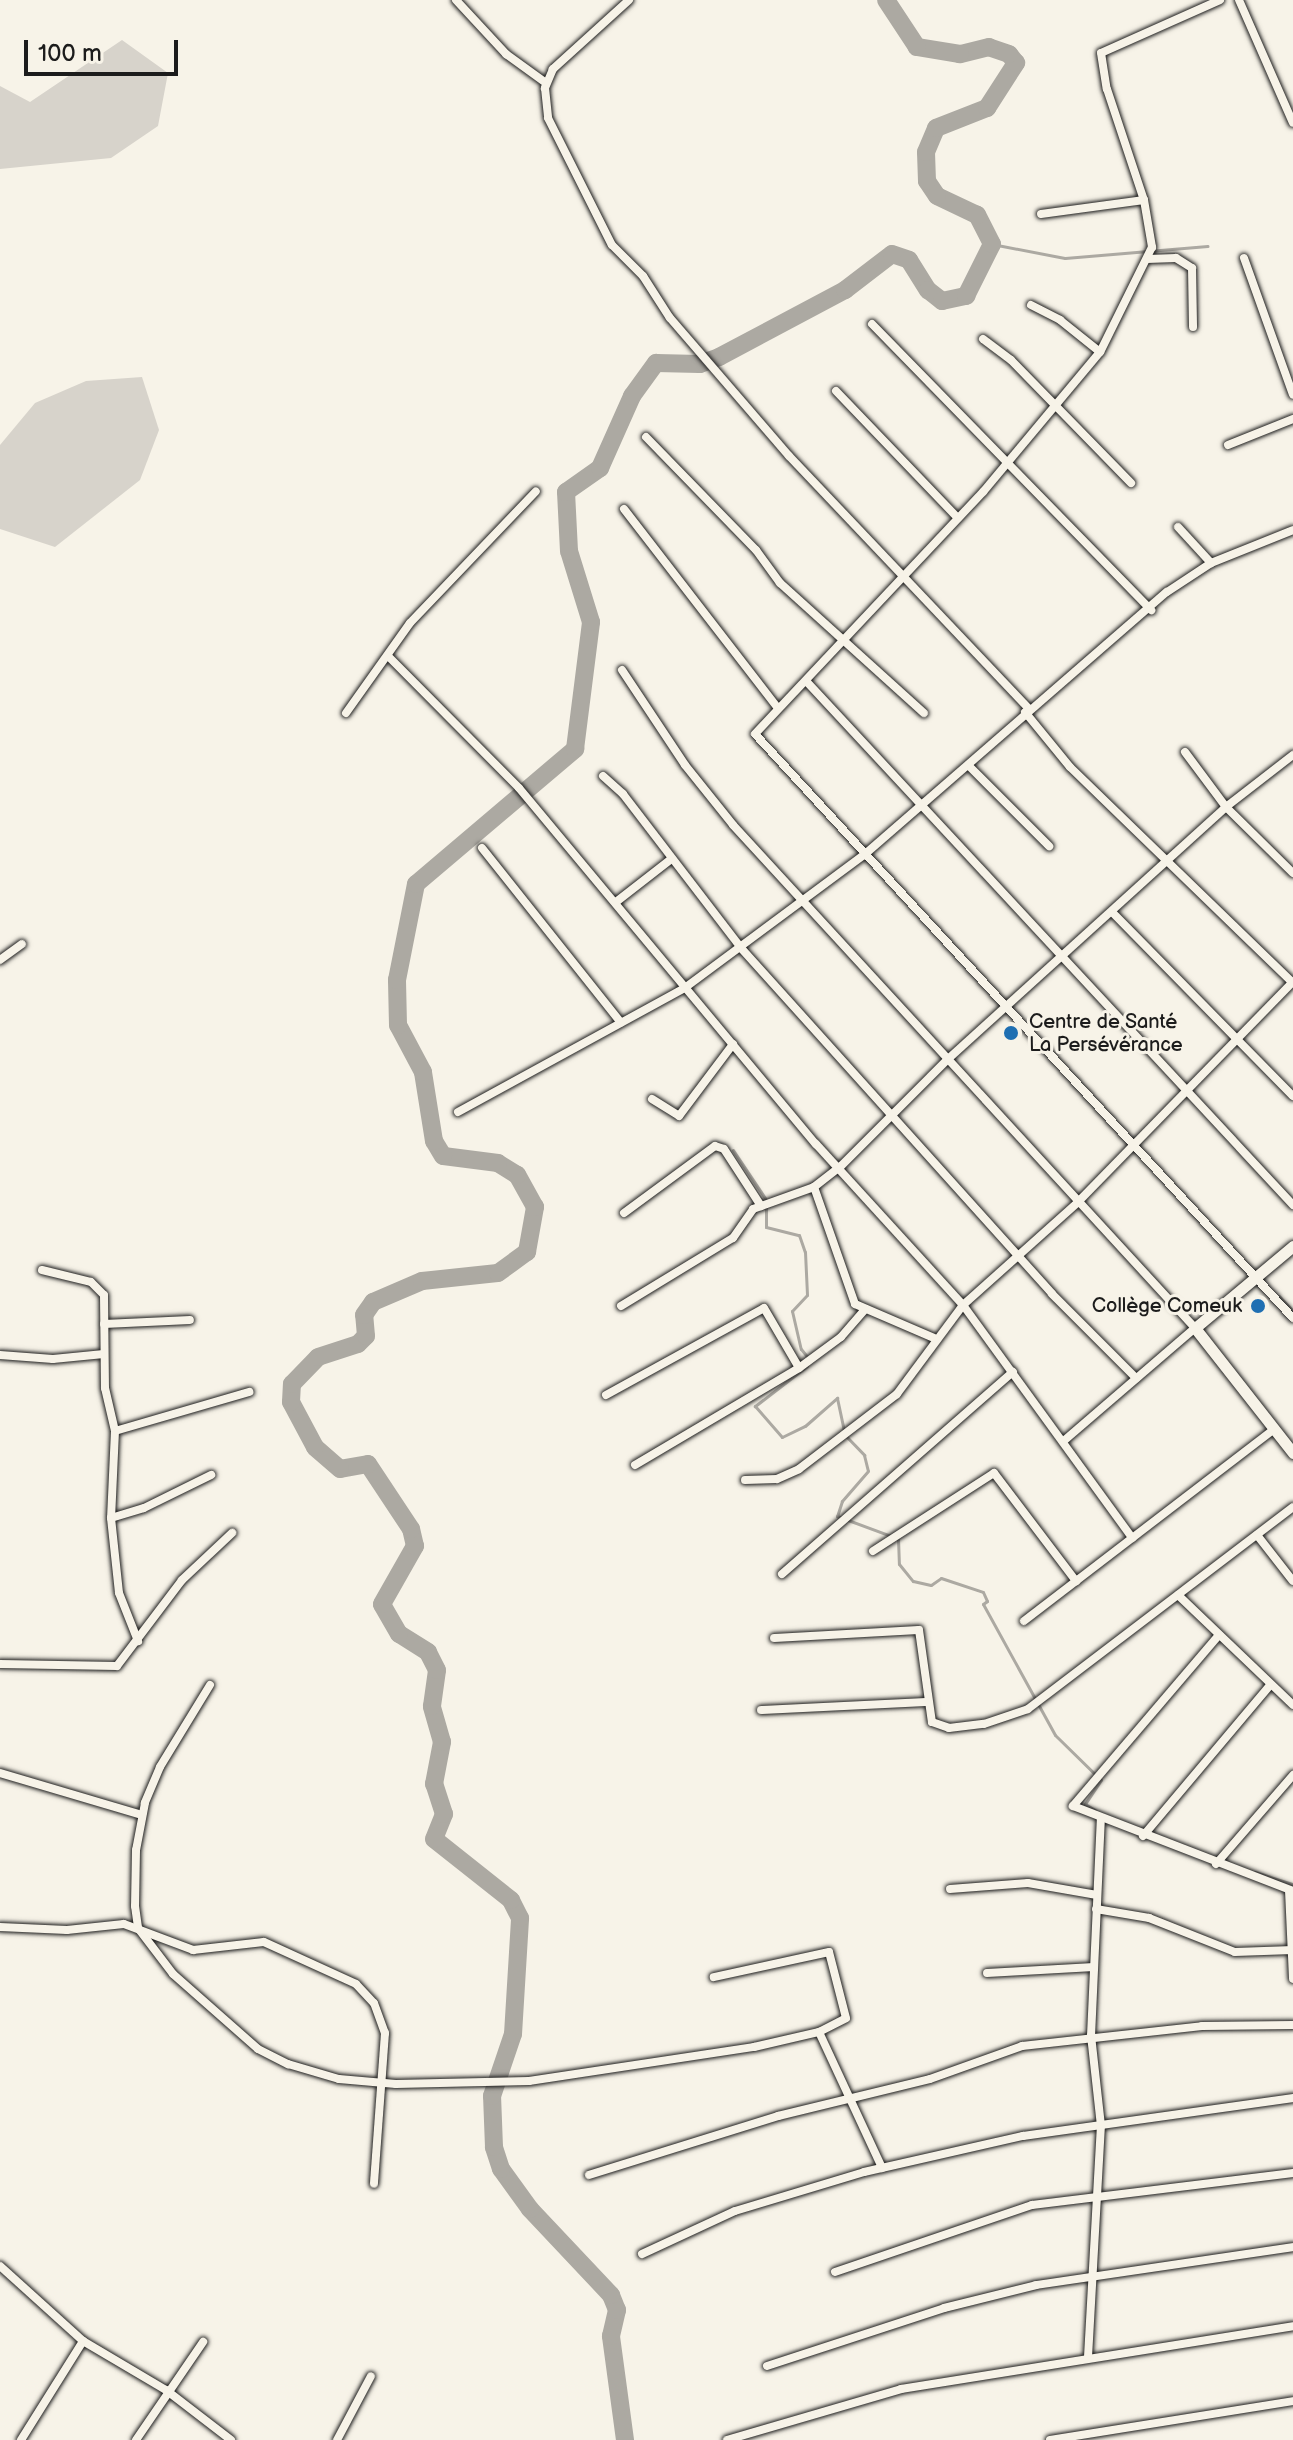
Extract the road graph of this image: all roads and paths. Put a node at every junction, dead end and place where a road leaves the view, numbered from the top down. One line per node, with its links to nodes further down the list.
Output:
1 (456, 0): 5 (street)
2 (629, 0): 5 (street)
3 (1220, 0): 7 (street)
4 (1239, 0): 6 (street)
5 (546, 83): 30 (street)
6 (1293, 123)
7 (1144, 200): 8 (street); 10 (street)
8 (1041, 214)
9 (1244, 258): 17 (street)
10 (1147, 259): 13 (street); 15 (street)
11 (1031, 305): 15 (street)
12 (872, 324): 22 (street)
13 (1193, 327)
14 (983, 339): 18 (street)
15 (1100, 352): 18 (street)
16 (836, 391): 26 (street)
17 (1293, 395)
18 (1055, 407): 22 (street); 23 (street)
19 (1293, 419): 21 (street)
20 (646, 437): 32 (street)
21 (1228, 445)
22 (1010, 461): 26 (street); 31 (street)
23 (1131, 483)
24 (536, 491): 33 (street)
25 (624, 509): 36 (street)
26 (958, 518): 30 (street)
27 (1178, 527): 29 (street)
28 (1293, 530): 29 (street)
29 (1211, 563): 31 (street)
30 (905, 572): 32 (street); 37 (street)
31 (1151, 610): 37 (street)
32 (845, 640): 35 (street); 39 (street)
33 (388, 656): 38 (street); 52 (street)
34 (622, 670): 53 (street)
35 (807, 682): 36 (street); 44 (street)
36 (778, 708): 48 (street)
37 (1027, 710): 42 (street); 50 (street)
38 (346, 713)
39 (924, 713)
40 (1185, 752): 45 (street)
41 (1293, 755): 45 (street)
42 (968, 765): 44 (street); 46 (street)
43 (603, 776): 49 (street)
44 (924, 803): 48 (street); 58 (street)
45 (1226, 807): 50 (street); 51 (street)
46 (1049, 846)
47 (482, 848): 62 (street)
48 (864, 855): 53 (street); 61 (street)
49 (670, 860): 52 (street); 56 (street)
50 (1168, 861): 54 (street); 59 (street)
51 (1293, 873)
52 (616, 902): 60 (street)
53 (806, 902): 56 (street); 65 (street)
54 (1112, 912): 58 (street); 63 (street)
55 (22, 944): 57 (street)
56 (741, 948): 60 (street); 70 (street)
57 (0, 960)
58 (1061, 960): 61 (street); 66 (street)
59 (1293, 983): 63 (street)
60 (686, 987): 62 (street); 64 (street)
61 (1005, 1007): 65 (street); 71 (street)
62 (621, 1023): 69 (street)
63 (1237, 1039): 66 (street); 67 (street)
64 (733, 1044): 68 (street); 72 (street)
65 (948, 1059): 70 (street); 74 (street)
66 (1184, 1091): 71 (street); 75 (street)
67 (1293, 1096)
68 (652, 1099)
69 (458, 1112)
70 (890, 1115): 72 (street); 79 (street)
71 (1129, 1146): 74 (street); 81 (street)
72 (841, 1166): 73 (street); 82 (street)
73 (814, 1187): 76 (street); 84 (street)
74 (1078, 1202): 79 (street); 88 (street)
75 (1293, 1205)
76 (761, 1206): 77 (street); 83 (street)
77 (624, 1213)
78 (1293, 1246): 81 (main road)
79 (1019, 1252): 82 (street); 94 (street)
80 (42, 1270): 87 (street)
81 (1254, 1277): 85 (street); 88 (main road)
82 (963, 1305): 89 (street); 93 (street)
83 (621, 1306)
84 (864, 1311): 89 (street); 92 (street)
85 (1293, 1318)
86 (190, 1320): 87 (street)
87 (104, 1324): 90 (street)
88 (1195, 1328): 94 (street); 97 (main road)
89 (934, 1338): 103 (street)
90 (104, 1354): 91 (street); 98 (street)
91 (0, 1355)
92 (799, 1368): 96 (street); 101 (street)
93 (1013, 1372): 99 (street); 110 (street)
94 (1136, 1378): 99 (street)
95 (249, 1392): 98 (street)
96 (606, 1395)
97 (1274, 1429): 100 (main road); 108 (street)
98 (115, 1431): 105 (street)
99 (1065, 1440): 108 (street)
100 (1293, 1453)
101 (635, 1465)
102 (211, 1475): 105 (street)
103 (745, 1480)
104 (1293, 1507): 107 (street)
105 (111, 1518): 117 (street)
106 (232, 1533): 117 (street)
107 (1257, 1535): 112 (street); 113 (street)
108 (1132, 1538): 111 (street)
109 (873, 1551): 111 (street)
110 (782, 1574)
111 (1076, 1581): 114 (street)
112 (1293, 1581)
113 (1178, 1595): 115 (street); 121 (street)
114 (1024, 1621)
115 (1219, 1635): 120 (street); 127 (street)
116 (774, 1638): 121 (street)
117 (138, 1641): 118 (street)
118 (0, 1664)
119 (210, 1685): 126 (street)
120 (1270, 1685): 122 (street); 128 (street)
121 (927, 1702): 123 (street)
122 (1293, 1705)
123 (761, 1710)
124 (0, 1774): 126 (street)
125 (1293, 1775): 129 (street)
126 (142, 1815): 135 (street)
127 (1101, 1819): 128 (street); 132 (street)
128 (1143, 1836): 129 (street)
129 (1216, 1864): 131 (street)
130 (950, 1889): 132 (street)
131 (1291, 1890): 136 (street)
132 (1097, 1895): 133 (street)
133 (1096, 1909): 136 (street); 137 (street)
134 (0, 1927): 135 (street)
135 (138, 1928): 144 (street); 144 (street)
136 (1291, 1950): 140 (street)
137 (1094, 1967): 138 (street); 143 (street)
138 (987, 1973)
139 (714, 1977): 142 (street)
140 (1293, 1979)
141 (1293, 2025): 143 (street)
142 (819, 2032): 144 (street); 145 (street)
143 (1091, 2036): 145 (street); 147 (street)
144 (382, 2080): 151 (street)
145 (851, 2097): 148 (street); 150 (street)
146 (1293, 2098): 147 (street)
147 (1101, 2126): 148 (street); 152 (street)
148 (882, 2168): 154 (street)
149 (1293, 2173): 152 (street)
150 (589, 2175)
151 (374, 2184)
152 (1095, 2200): 156 (street); 157 (street)
153 (1293, 2247): 157 (street)
154 (642, 2254)
155 (3, 2269): 158 (street); 160 (street)
156 (835, 2272)
157 (1090, 2277): 162 (street); 163 (street)
158 (0, 2283)
159 (1293, 2326): 162 (street)
160 (83, 2341): 165 (street); 167 (street)
161 (203, 2342): 165 (street)
162 (1088, 2357): 171 (street)
163 (767, 2366)
164 (371, 2376): 170 (street)
165 (166, 2390): 168 (street); 169 (street)
166 (1293, 2401): 172 (street)
167 (21, 2440)
168 (136, 2440)
169 (231, 2440)
170 (337, 2440)
171 (727, 2440)
172 (1050, 2440)

